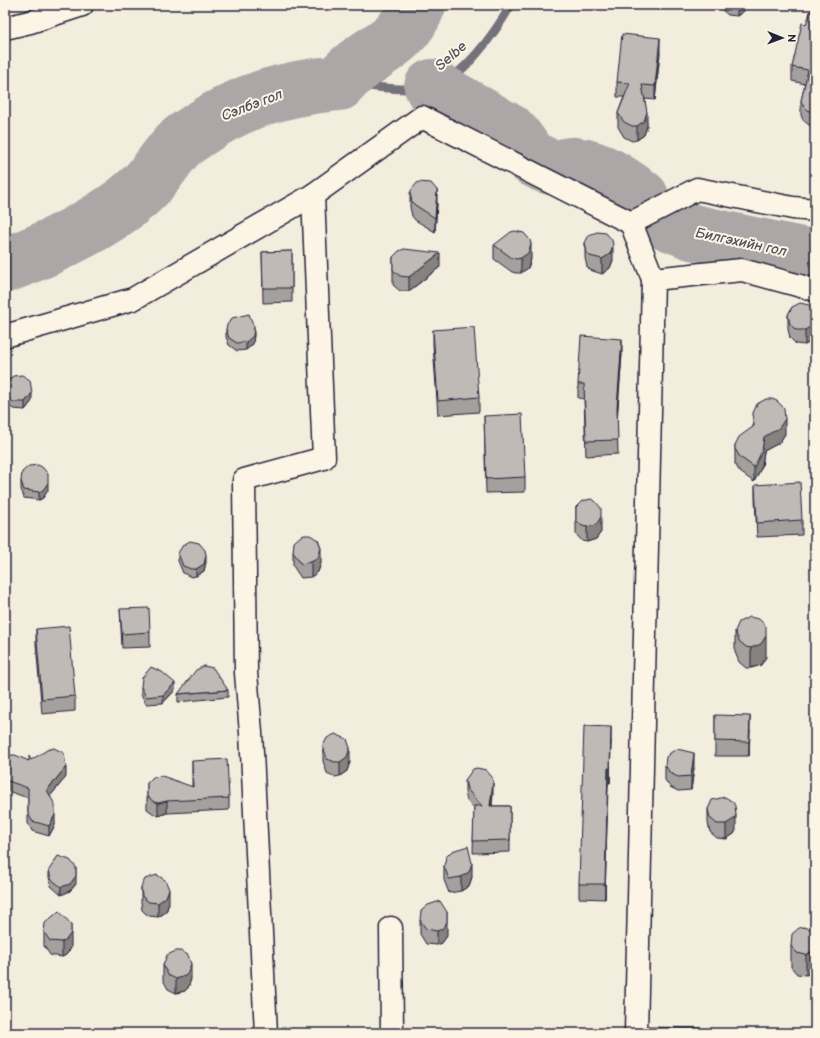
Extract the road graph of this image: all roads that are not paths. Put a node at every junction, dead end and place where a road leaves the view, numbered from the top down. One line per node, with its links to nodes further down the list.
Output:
1 (82, 5): 2 (street)
2 (5, 28)
3 (313, 195): 5 (street); 8 (street); 10 (street)
4 (815, 210): 5 (street)
5 (631, 223): 6 (street)
6 (653, 279): 7 (street); 12 (street)
7 (815, 290)
8 (5, 336)
9 (391, 928): 11 (street)
10 (266, 1033)
11 (392, 1033)
12 (636, 1033)

